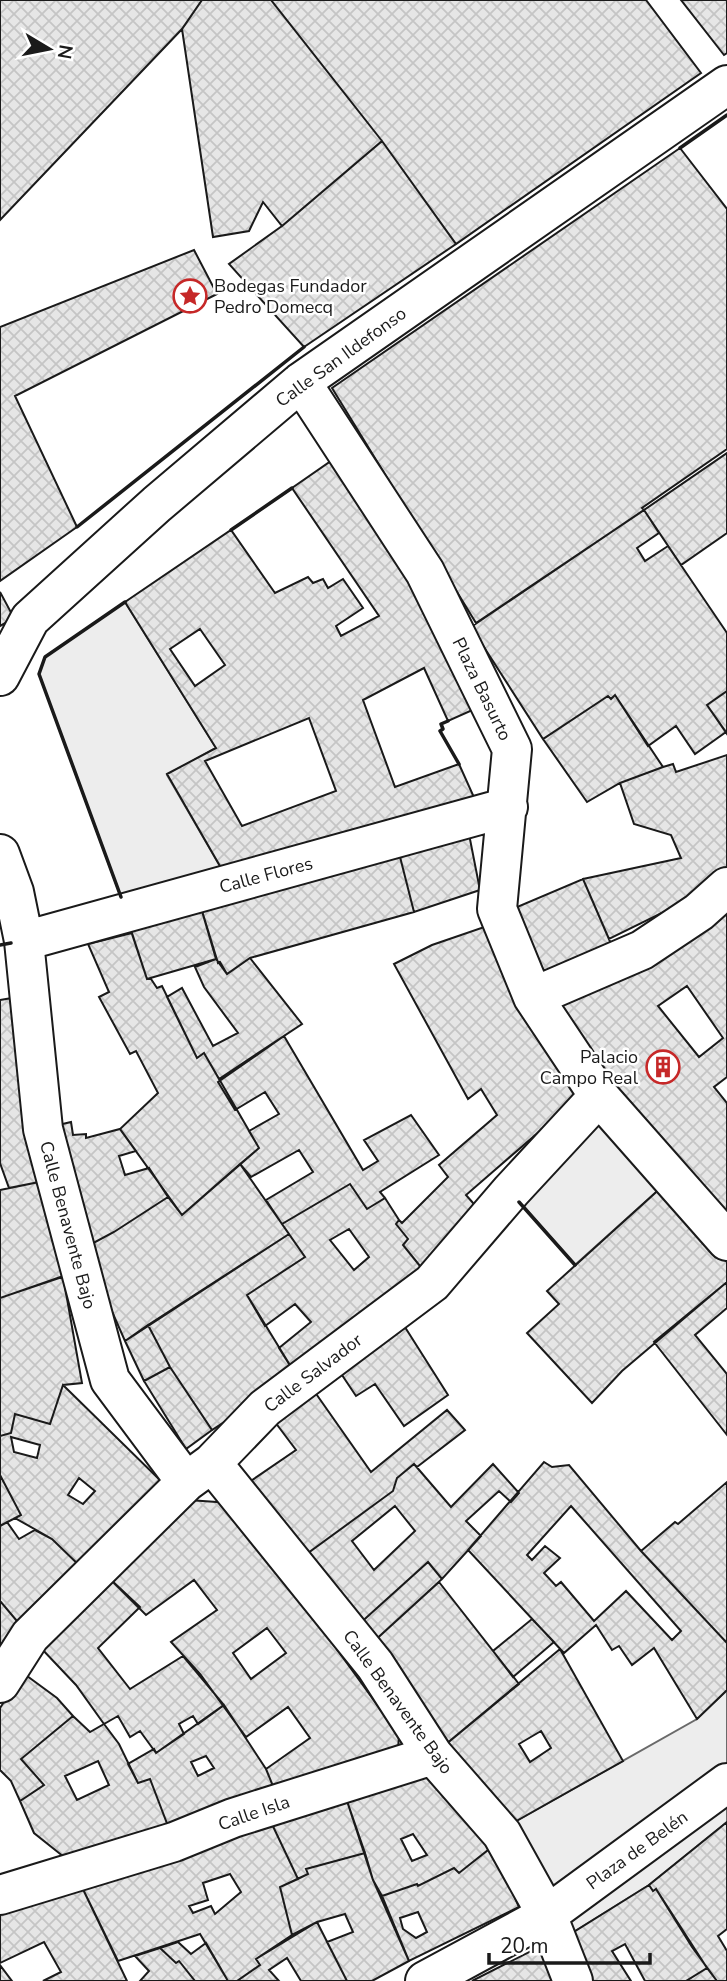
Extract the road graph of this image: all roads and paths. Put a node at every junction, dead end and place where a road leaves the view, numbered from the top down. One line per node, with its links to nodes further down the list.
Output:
1 (727, 85): 2 (street, Calle San Ildefonso)
2 (301, 382): 3 (street, Calle San Ildefonso); 4 (street, Plaza Basurto)
3 (0, 676)
4 (508, 807): 7 (street, Calle Flores); 8 (street, Plaza Basurto)
5 (0, 854): 7 (street, Calle Benavente Bajo)
6 (727, 887): 8 (street)
7 (24, 941): 11 (street, Calle Benavente Bajo)
8 (533, 997): 9 (street, Plaza Basurto)
9 (599, 1096): 10 (street, Plaza Basurto); 11 (street, Calle Salvador)
10 (727, 1241)
11 (199, 1472): 12 (street, Calle Salvador); 13 (street, Calle Benavente Bajo)
12 (0, 1683)
13 (433, 1755): 15 (street, Calle Isla); 16 (street, Calle Benavente Bajo)
14 (727, 1783): 16 (street, Plaza de Belén)
15 (0, 1895)
16 (547, 1915): 17 (street, Plaza de Belén); 18 (street, Calle Benavente Bajo)
17 (425, 1981)
18 (573, 1981)

